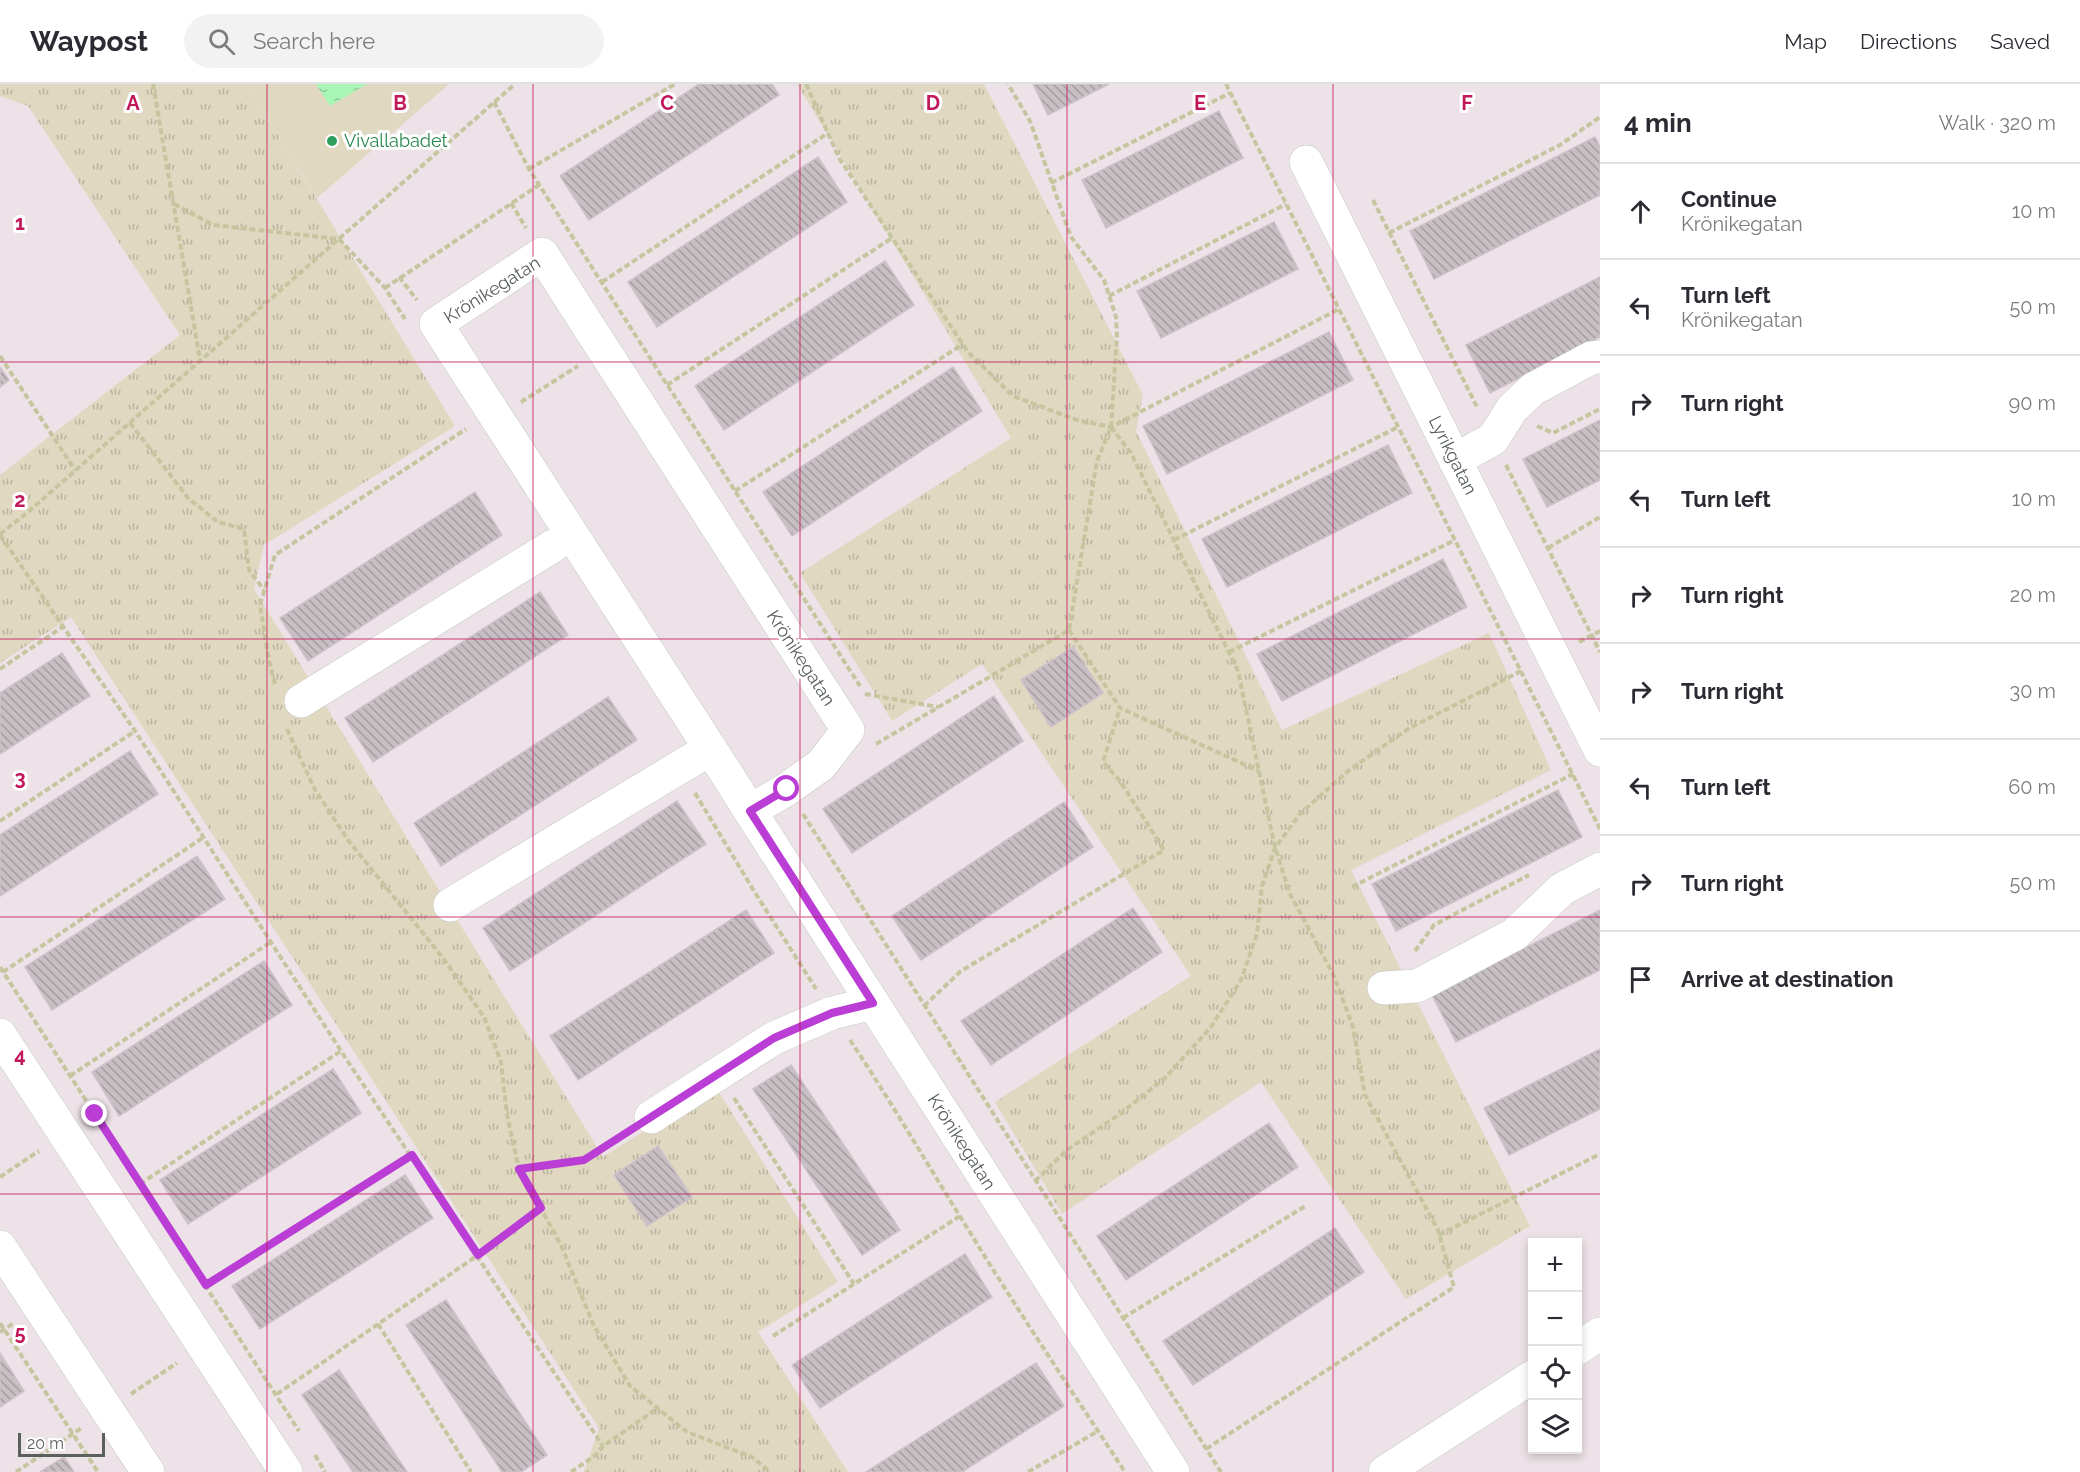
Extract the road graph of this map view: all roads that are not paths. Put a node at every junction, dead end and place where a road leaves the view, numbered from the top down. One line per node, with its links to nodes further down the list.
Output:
1 (1306, 162): 3 (street, Lyrikgatan)
2 (1600, 357): 3 (street)
3 (1455, 460): 7 (street, Lyrikgatan)
4 (553, 546): 5 (street)
5 (288, 704)
6 (710, 748): 8 (street, Krönikegatan); 8 (street, Krönikegatan); 10 (street)
7 (1600, 750)
8 (750, 811): 12 (street, Krönikegatan)
9 (1600, 869): 11 (street)
10 (450, 905)
11 (1384, 988)
12 (873, 1003): 14 (street); 21 (street, Krönikegatan)
13 (0, 1035): 20 (street)
14 (651, 1117)
15 (0, 1247): 19 (street)
16 (1600, 1334): 17 (street)
17 (1581, 1346)
18 (1528, 1380): 22 (street)
19 (147, 1472)
20 (286, 1472)
21 (1173, 1472)
22 (1385, 1472)

